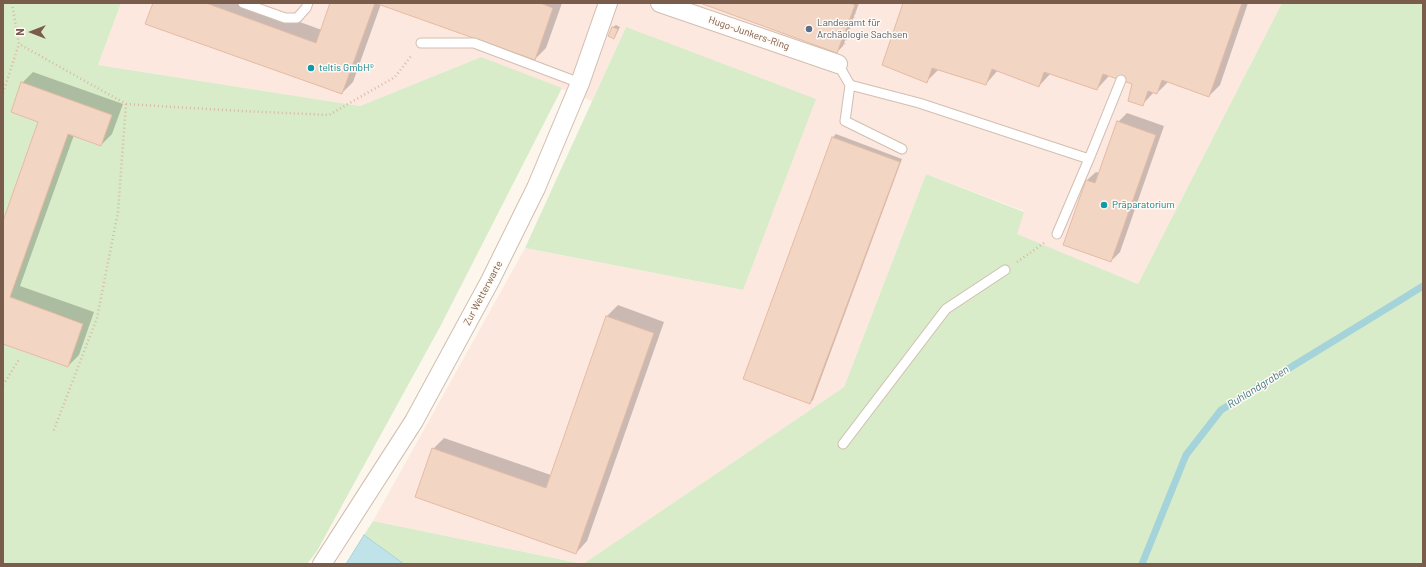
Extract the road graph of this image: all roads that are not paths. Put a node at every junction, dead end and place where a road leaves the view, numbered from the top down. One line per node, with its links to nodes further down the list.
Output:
1 (243, 3): 2 (lane)
2 (308, 3)
3 (608, 3): 8 (street, Zur Wetterwarte)
4 (660, 3): 6 (street, Hugo-Junkers-Ring)
5 (421, 43): 8 (lane)
6 (838, 64): 9 (lane)
7 (1121, 80): 11 (lane)
8 (580, 83): 15 (street, Zur Wetterwarte)
9 (850, 85): 10 (lane); 11 (lane)
10 (902, 149)
11 (1089, 160): 12 (lane)
12 (1057, 234)
13 (1005, 270): 14 (lane)
14 (843, 444)
15 (322, 564)

